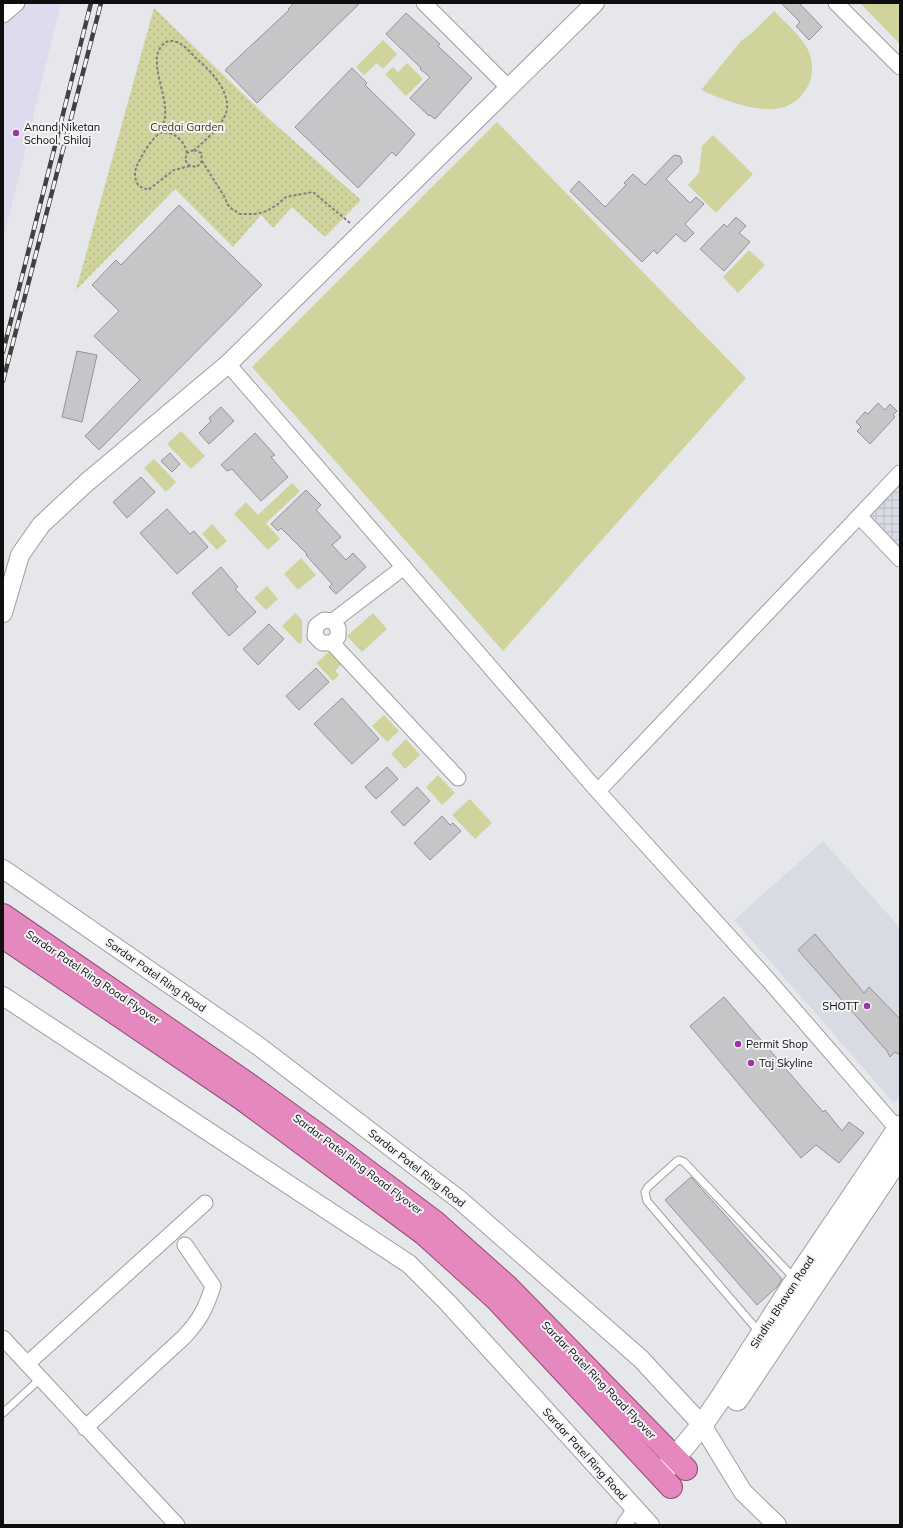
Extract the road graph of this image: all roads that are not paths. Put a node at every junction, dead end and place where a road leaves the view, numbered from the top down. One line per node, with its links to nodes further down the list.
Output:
1 (17, 3): 5 (street)
2 (424, 3): 7 (street)
3 (595, 3): 7 (street)
4 (836, 3): 6 (street)
5 (3, 14)
6 (900, 67)
7 (509, 88): 8 (street)
8 (228, 364): 12 (street); 13 (street)
9 (900, 473): 10 (street)
10 (859, 516): 11 (street); 17 (street)
11 (900, 559)
12 (404, 567): 14 (street); 17 (street)
13 (3, 613)
14 (333, 621): 15 (street); 15 (street)
15 (332, 643): 16 (street)
16 (458, 778)
17 (598, 791): 22 (street)
18 (3, 869): 34 (street, Sardar Patel Ring Road)
19 (3, 916): 27 (highway, Sardar Patel Ring Road Flyover)
20 (3, 937): 27 (highway, Sardar Patel Ring Road Flyover)
21 (3, 996): 37 (street, Sardar Patel Ring Road)
22 (899, 1129): 26 (main road, Sindhu Bhavan Road)
23 (900, 1156): 34 (main road, Sindhu Bhavan Road)
24 (205, 1203): 30 (street)
25 (185, 1245): 33 (street)
26 (796, 1280): 28 (main road, Sindhu Bhavan Road); 28 (lane)
27 (502, 1292): 35 (highway, Sardar Patel Ring Road Flyover); 36 (highway, Sardar Patel Ring Road Flyover)
28 (762, 1334): 34 (main road, Sindhu Bhavan Road)
29 (3, 1338): 30 (street)
30 (27, 1364): 31 (street)
31 (40, 1379): 32 (lane); 33 (street)
32 (3, 1413)
33 (85, 1428): 38 (street)
34 (706, 1431): 35 (main road, Sindhu Bhavan Road); 41 (street, Sardar Patel Ring Road)
35 (681, 1463): 36 (main road, Sindhu Bhavan Road)
36 (666, 1481)
37 (635, 1509): 39 (street); 40 (street, Sardar Patel Ring Road)
38 (176, 1525)
39 (624, 1525)
40 (650, 1525)
41 (777, 1525)

